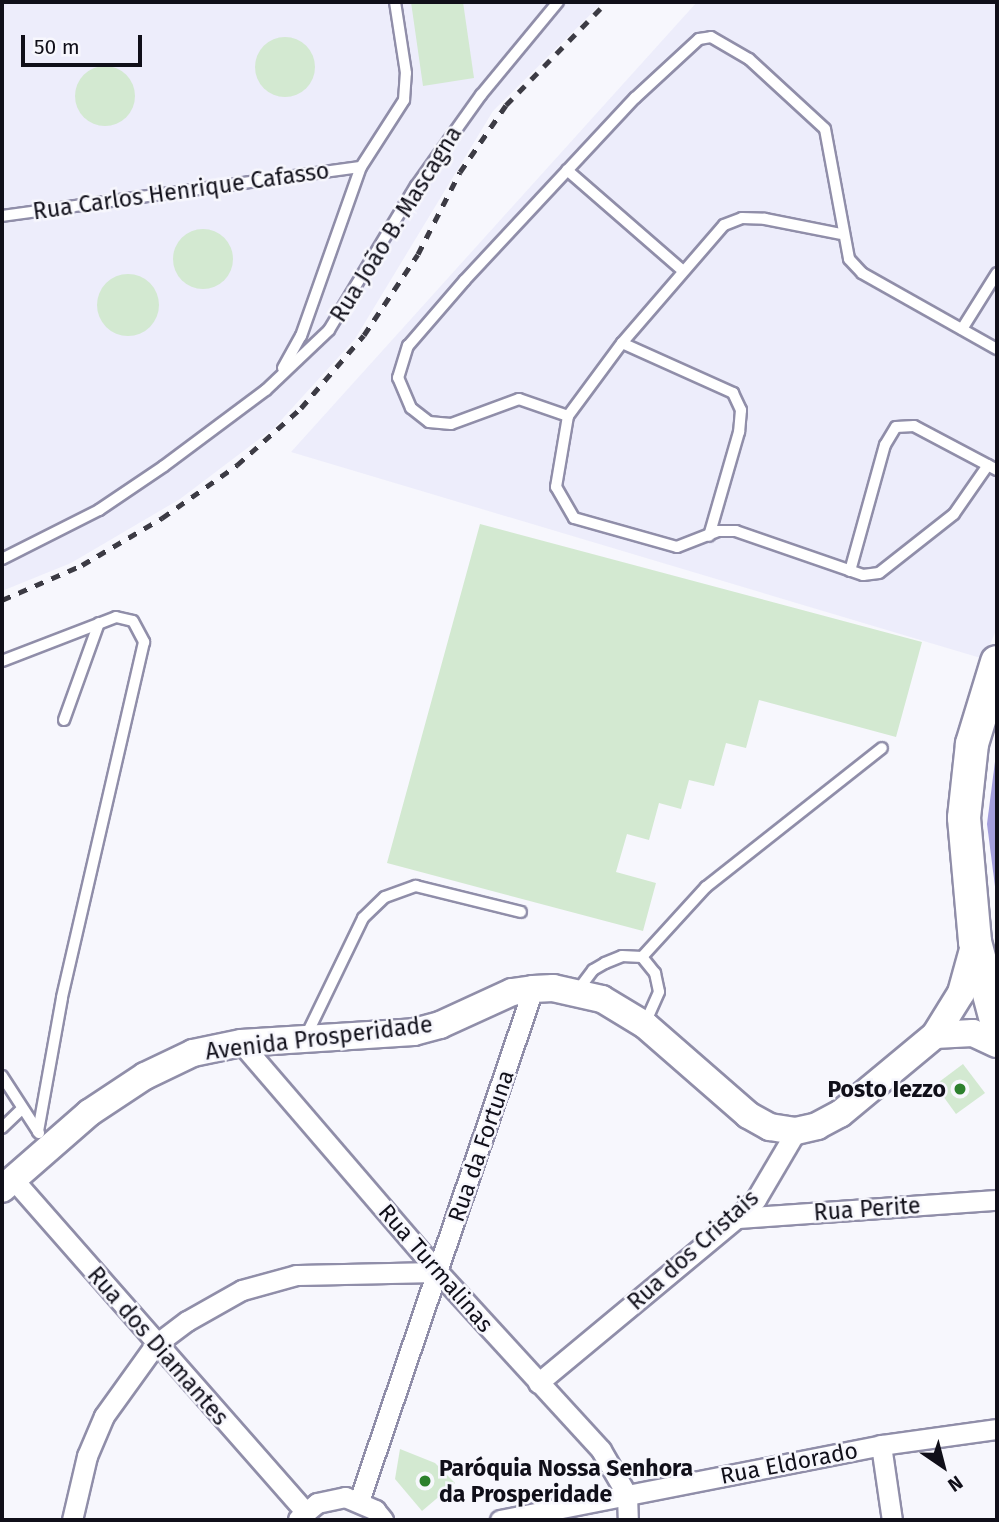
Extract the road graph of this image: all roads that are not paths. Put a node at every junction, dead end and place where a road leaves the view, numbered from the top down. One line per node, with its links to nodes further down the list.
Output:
1 (395, 2): 3 (lane)
2 (558, 2): 12 (lane, Rua João B. Mascagna)
3 (361, 167): 5 (lane, Rua Carlos Henrique Cafasso); 12 (lane)
4 (567, 170): 6 (lane); 7 (lane); 13 (lane)
5 (2, 216)
6 (841, 234): 7 (lane); 9 (lane)
7 (682, 270): 10 (lane)
8 (997, 273): 9 (lane)
9 (962, 329): 11 (lane)
10 (622, 344): 13 (lane); 15 (lane)
11 (997, 349)
12 (282, 372): 16 (lane, Rua João B. Mascagna)
13 (568, 416): 15 (lane)
14 (993, 467): 17 (lane); 17 (lane)
15 (709, 536): 17 (lane)
16 (2, 559)
17 (850, 571)
18 (99, 623): 19 (lane); 21 (lane); 38 (lane)
19 (2, 661)
20 (997, 662): 24 (highway)
21 (64, 720)
22 (882, 748): 25 (lane)
23 (521, 912): 31 (lane)
24 (975, 942): 28 (highway); 30 (main road)
25 (642, 957): 27 (lane); 29 (lane)
26 (533, 989): 27 (main road, Avenida Prosperidade); 31 (main road, Avenida Prosperidade); 42 (street, Rua da Fortuna)
27 (577, 992): 29 (main road, Avenida Prosperidade)
28 (997, 1024)
29 (645, 1025): 37 (main road, Avenida Prosperidade)
30 (935, 1035): 33 (main road); 37 (main road)
31 (304, 1040): 32 (main road, Avenida Prosperidade)
32 (241, 1043): 38 (main road, Avenida Prosperidade); 42 (street, Rua Turmalinas)
33 (997, 1044)
34 (2, 1076): 35 (lane)
35 (22, 1109): 36 (lane); 38 (lane)
36 (2, 1128)
37 (796, 1131): 41 (street, Rua dos Cristais)
38 (44, 1140): 39 (main road, Avenida Prosperidade)
39 (8, 1184): 43 (street, Rua dos Diamantes)
40 (997, 1200): 41 (street, Rua Perite)
41 (737, 1218): 44 (street, Rua dos Cristais)
42 (438, 1272): 43 (street); 44 (street, Rua Turmalinas); 48 (street, Rua da Fortuna)
43 (155, 1345): 49 (street, Rua dos Diamantes); 50 (street)
44 (538, 1383): 47 (street, Rua Turmalinas)
45 (997, 1429): 46 (street, Rua Eldorado)
46 (881, 1445): 47 (street, Rua Eldorado); 54 (street)
47 (627, 1495): 52 (street, Rua Eldorado); 53 (street)
48 (359, 1501): 49 (street); 51 (street)
49 (301, 1516)
50 (72, 1520)
51 (383, 1520)
52 (500, 1520)
53 (628, 1520)
54 (892, 1520)

